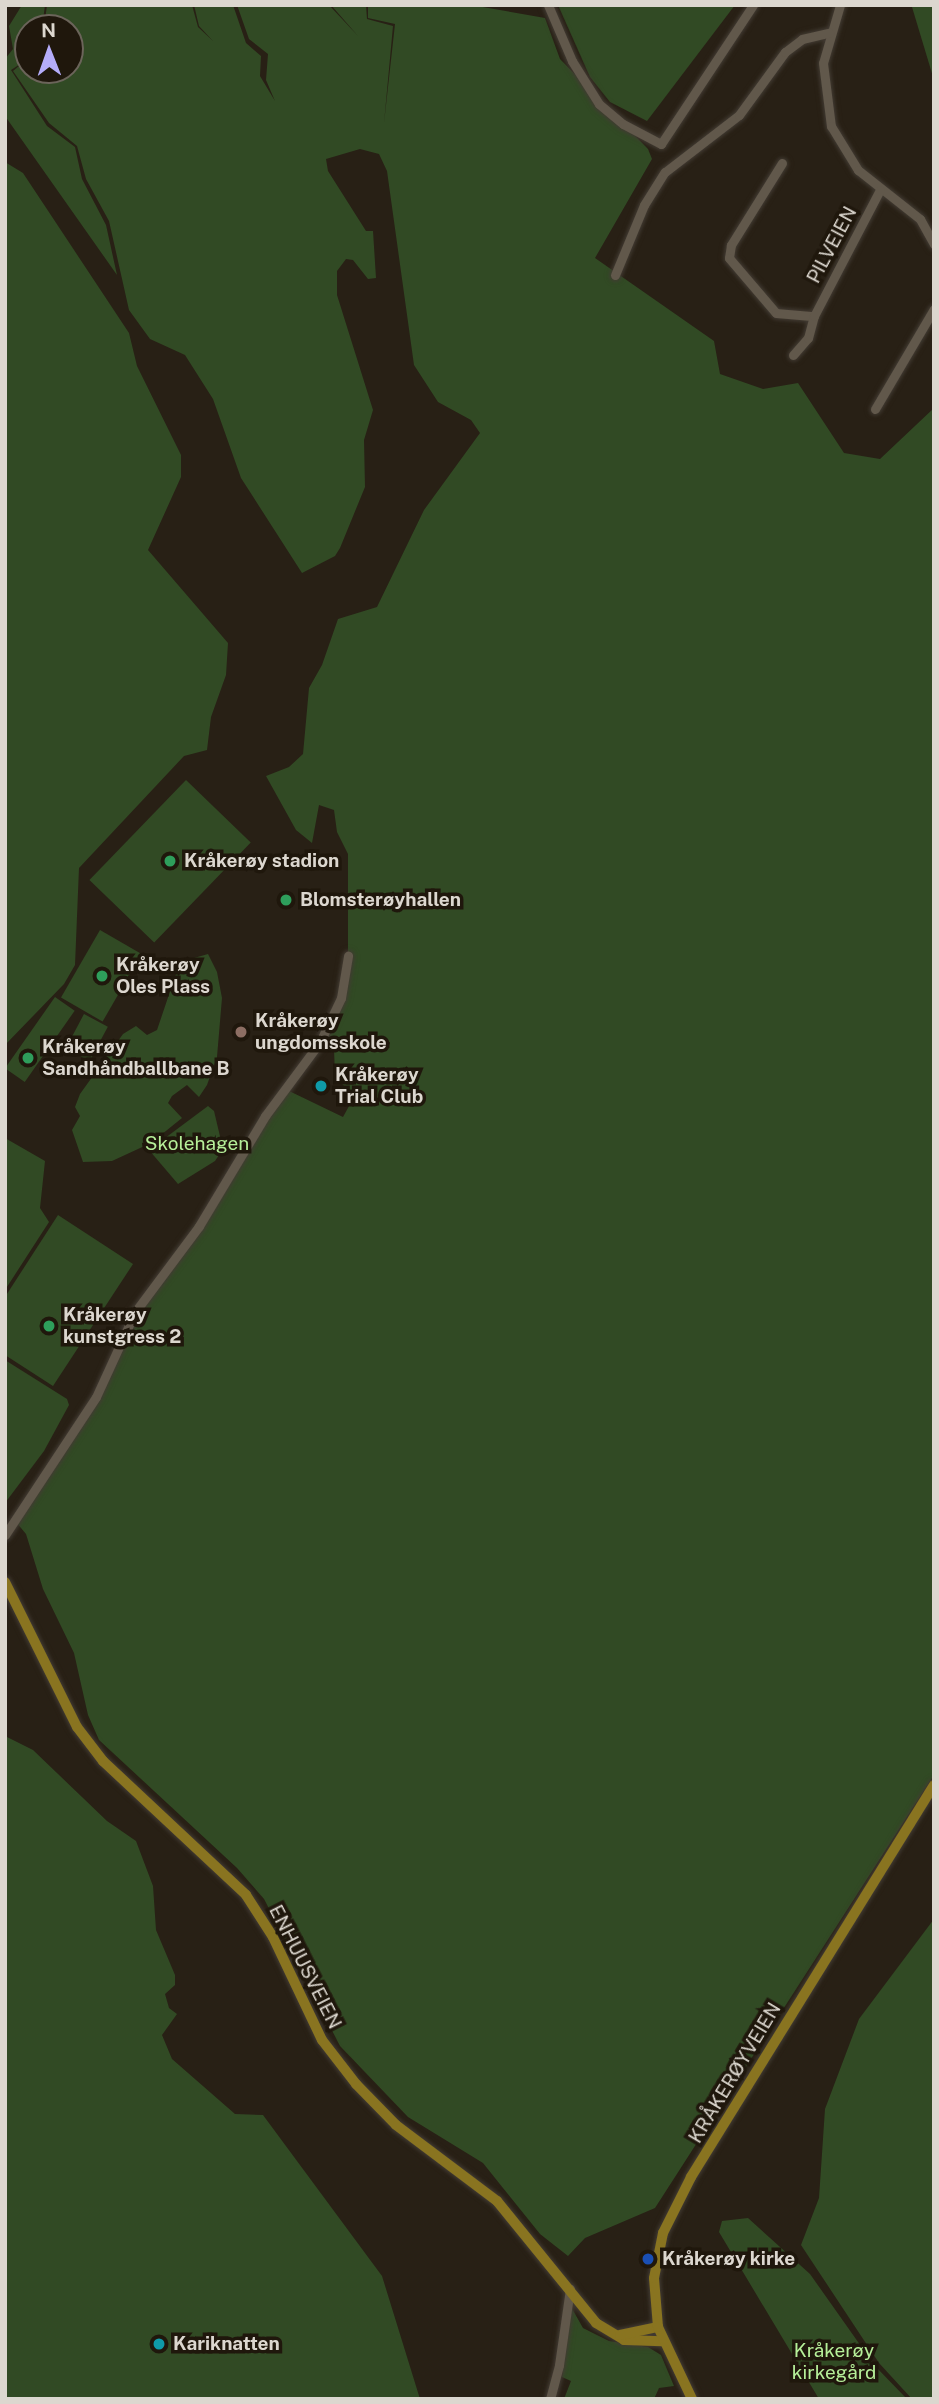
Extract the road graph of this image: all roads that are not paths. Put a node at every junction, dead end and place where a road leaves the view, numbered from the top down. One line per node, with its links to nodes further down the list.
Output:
1 (548, 5): 2 (street)
2 (753, 5)
3 (840, 5): 4 (street)
4 (829, 33): 6 (street); 8 (street)
5 (782, 163): 10 (street)
6 (880, 190): 7 (street); 10 (street, PILVEIEN)
7 (934, 244)
8 (615, 275)
9 (934, 309): 12 (street)
10 (814, 316): 11 (street, PILVEIEN)
11 (793, 355)
12 (875, 409)
13 (348, 956): 14 (street)
14 (5, 1535)
15 (5, 1581): 17 (main road, ENHUUSVEIEN)
16 (934, 1785): 18 (main road, KRÅKERØYVEIEN)
17 (569, 2289): 19 (main road, ENHUUSVEIEN); 21 (street)
18 (658, 2327): 19 (main road); 20 (main road, KRÅKERØYVEIEN)
19 (614, 2336): 20 (main road)
20 (662, 2341): 22 (main road, KRÅKERØYVEIEN)
21 (550, 2399)
22 (692, 2399)

